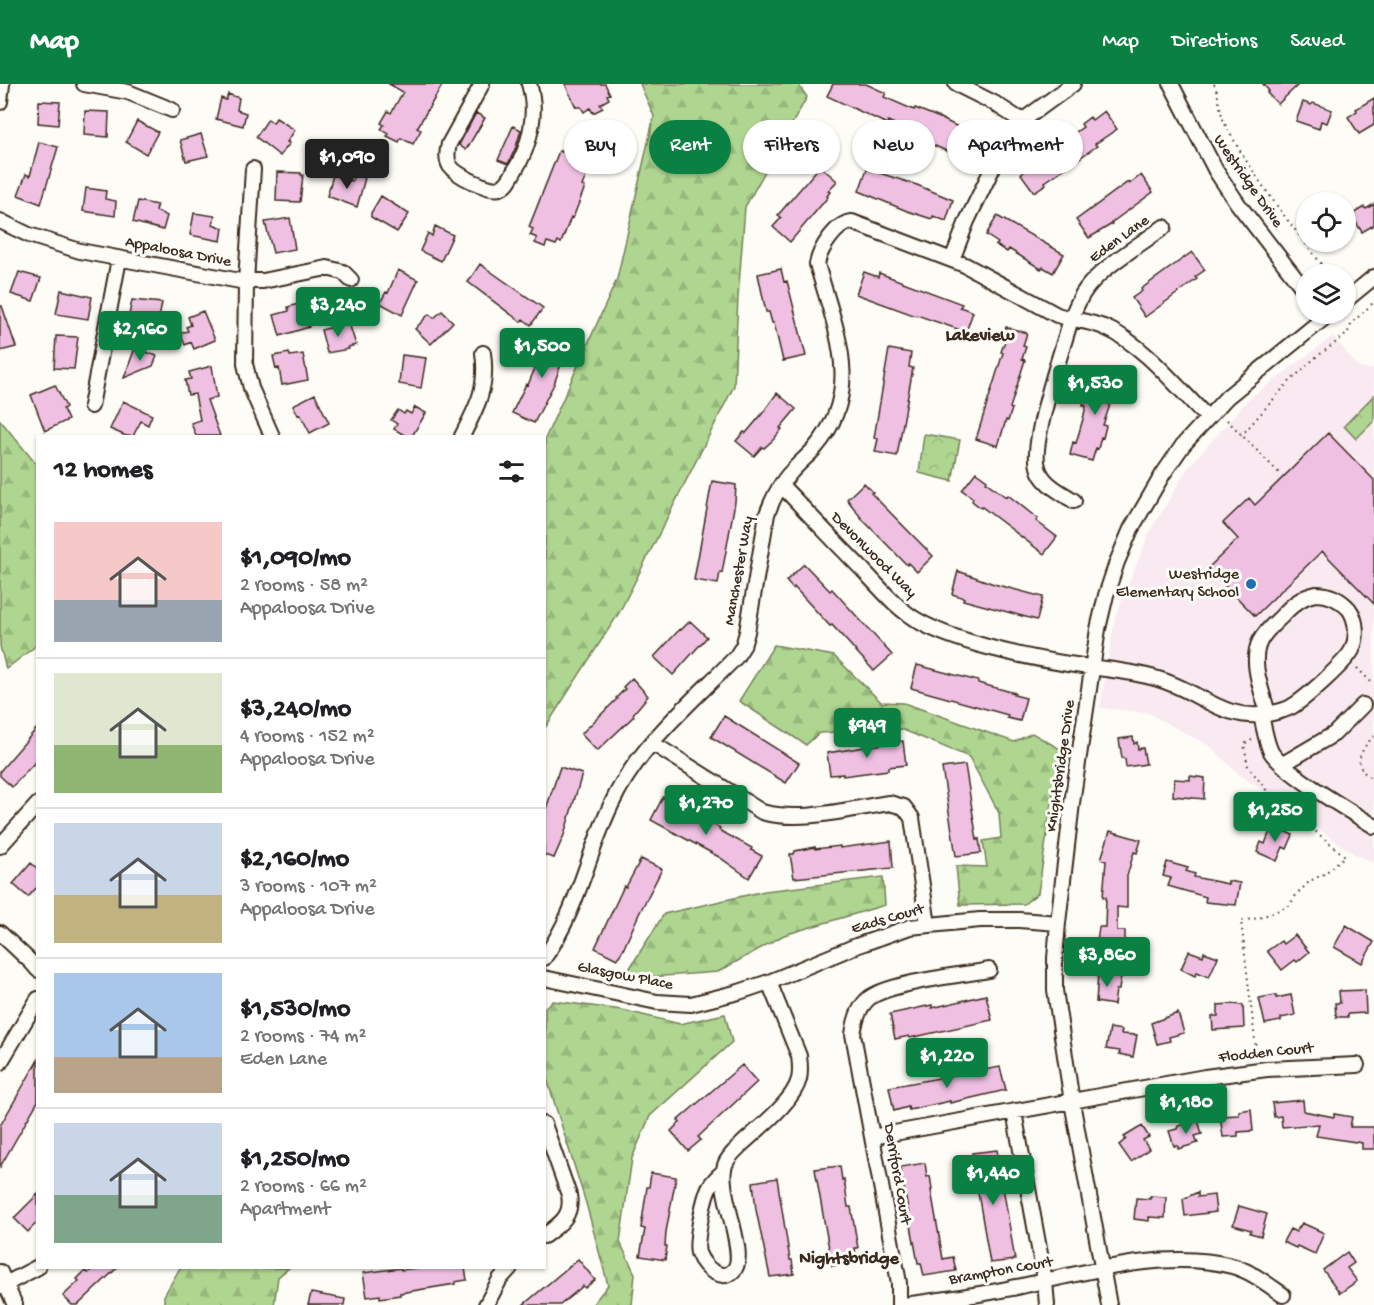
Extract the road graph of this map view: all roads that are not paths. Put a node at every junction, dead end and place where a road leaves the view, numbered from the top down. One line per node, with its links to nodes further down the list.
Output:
1 (2, 84): 8 (street)
2 (84, 84): 9 (street)
3 (482, 84): 4 (street)
4 (530, 84)
5 (956, 84): 10 (street)
6 (1073, 84): 11 (street)
7 (1171, 84): 20 (street, Westridge Drive)
8 (0, 102)
9 (172, 110)
10 (1020, 120)
11 (1023, 120)
12 (253, 169): 21 (street)
13 (990, 174): 17 (street)
14 (0, 221): 16 (street, Appaloosa Drive)
15 (1164, 227): 23 (street, Eden Lane)
16 (119, 259): 21 (street, Appaloosa Drive); 26 (street)
17 (952, 260): 23 (street, Manchester Way); 30 (street, Manchester Way)
18 (1374, 277): 22 (street)
19 (351, 279): 21 (street, Appaloosa Drive)
20 (1296, 279)
21 (246, 282): 28 (street)
22 (1356, 292)
23 (1071, 319): 27 (street, Manchester Way); 31 (street, Eden Lane)
24 (1315, 324): 27 (street, Knightsbridge Drive)
25 (483, 353): 29 (street)
26 (91, 406)
27 (1207, 417): 32 (street, Knightsbridge Drive)
28 (272, 435)
29 (462, 435)
30 (781, 485): 32 (street, Devonwood Way); 35 (street, Manchester Way)
31 (1074, 501)
32 (1092, 668): 34 (street, Devonwood Way); 40 (street, Knightsbridge Drive)
33 (1364, 705): 36 (street)
34 (1264, 715): 34 (street); 36 (street)
35 (652, 742): 41 (street); 43 (street, Manchester Way)
36 (1283, 764): 38 (street)
37 (36, 806): 39 (street)
38 (1374, 826)
39 (0, 846)
40 (1058, 923): 41 (street, Eads Court); 51 (street, Knightsbridge Drive)
41 (928, 925): 47 (street, Eads Court)
42 (0, 933): 44 (street)
43 (546, 955)
44 (36, 968)
45 (989, 970): 54 (street, Derriford Court)
46 (546, 978): 47 (street, Glasgow Place)
47 (769, 982): 55 (street)
48 (36, 1002): 49 (street)
49 (0, 1063)
50 (1357, 1065): 51 (street, Flodden Court)
51 (1071, 1101): 52 (street, Flodden Court); 59 (street, Knightsbridge Drive)
52 (1014, 1112): 54 (street, Flodden Court); 61 (street)
53 (546, 1130): 56 (street)
54 (872, 1137): 65 (street, Derriford Court)
55 (723, 1172): 55 (street)
56 (546, 1234)
57 (36, 1268): 60 (street)
58 (509, 1269): 64 (street)
59 (1103, 1270): 61 (street, Brampton Court); 62 (street, Brampton Court); 67 (street, Knightsbridge Drive)
60 (2, 1281): 63 (street)
61 (1045, 1281): 65 (street, Brampton Court); 66 (street)
62 (1283, 1295)
63 (15, 1305)
64 (486, 1305)
65 (902, 1305)
66 (1047, 1305)
67 (1109, 1305)

